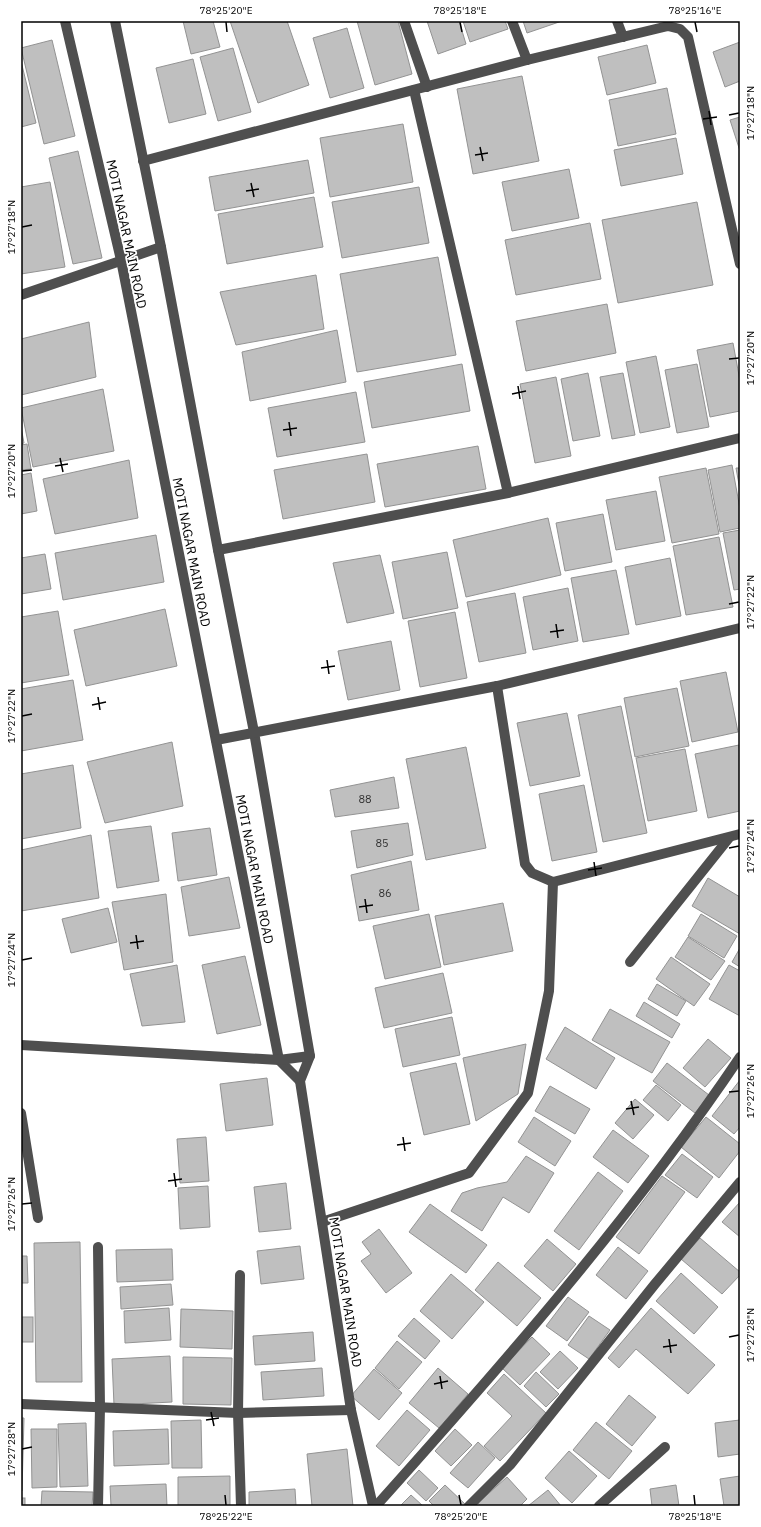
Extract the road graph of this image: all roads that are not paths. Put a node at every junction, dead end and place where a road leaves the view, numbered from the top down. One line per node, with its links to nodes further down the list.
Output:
1 (65, 21): 12 (street, MOTI NAGAR MAIN ROAD)
2 (115, 21): 10 (street, MOTI NAGAR MAIN ROAD)
3 (404, 21): 8 (street)
4 (512, 21): 7 (street)
5 (617, 21): 6 (street)
6 (623, 37): 7 (street); 13 (street)
7 (527, 60): 8 (street)
8 (427, 87): 9 (street)
9 (414, 90): 10 (street); 16 (street)
10 (143, 161): 11 (street, MOTI NAGAR MAIN ROAD)
11 (161, 247): 12 (street); 17 (street, MOTI NAGAR MAIN ROAD)
12 (121, 260): 14 (street); 21 (street, MOTI NAGAR MAIN ROAD)
13 (740, 264)
14 (21, 295)
15 (740, 438): 16 (street)
16 (508, 492): 17 (street)
17 (218, 550): 20 (street, MOTI NAGAR MAIN ROAD)
18 (740, 628): 19 (street)
19 (497, 686): 20 (street); 24 (street)
20 (254, 732): 21 (street); 27 (street, MOTI NAGAR MAIN ROAD)
21 (216, 740): 29 (street, MOTI NAGAR MAIN ROAD)
22 (740, 834): 23 (street)
23 (729, 838): 24 (street); 25 (street)
24 (553, 882): 34 (street)
25 (630, 962)
26 (21, 1045): 29 (street)
27 (310, 1056): 29 (street); 30 (street)
28 (740, 1057): 45 (street)
29 (279, 1060): 30 (street)
30 (300, 1081): 34 (street, MOTI NAGAR MAIN ROAD)
31 (21, 1113): 33 (street)
32 (740, 1182): 46 (street)
33 (38, 1218)
34 (322, 1222): 39 (street, MOTI NAGAR MAIN ROAD)
35 (98, 1247): 38 (street)
36 (240, 1276): 40 (street)
37 (21, 1404): 38 (street)
38 (100, 1407): 40 (street); 42 (street)
39 (351, 1410): 40 (street); 44 (street, MOTI NAGAR MAIN ROAD)
40 (238, 1413): 43 (street)
41 (665, 1447): 47 (street)
42 (98, 1506)
43 (241, 1506)
44 (373, 1506)
45 (376, 1506)
46 (469, 1506)
47 (599, 1506)

